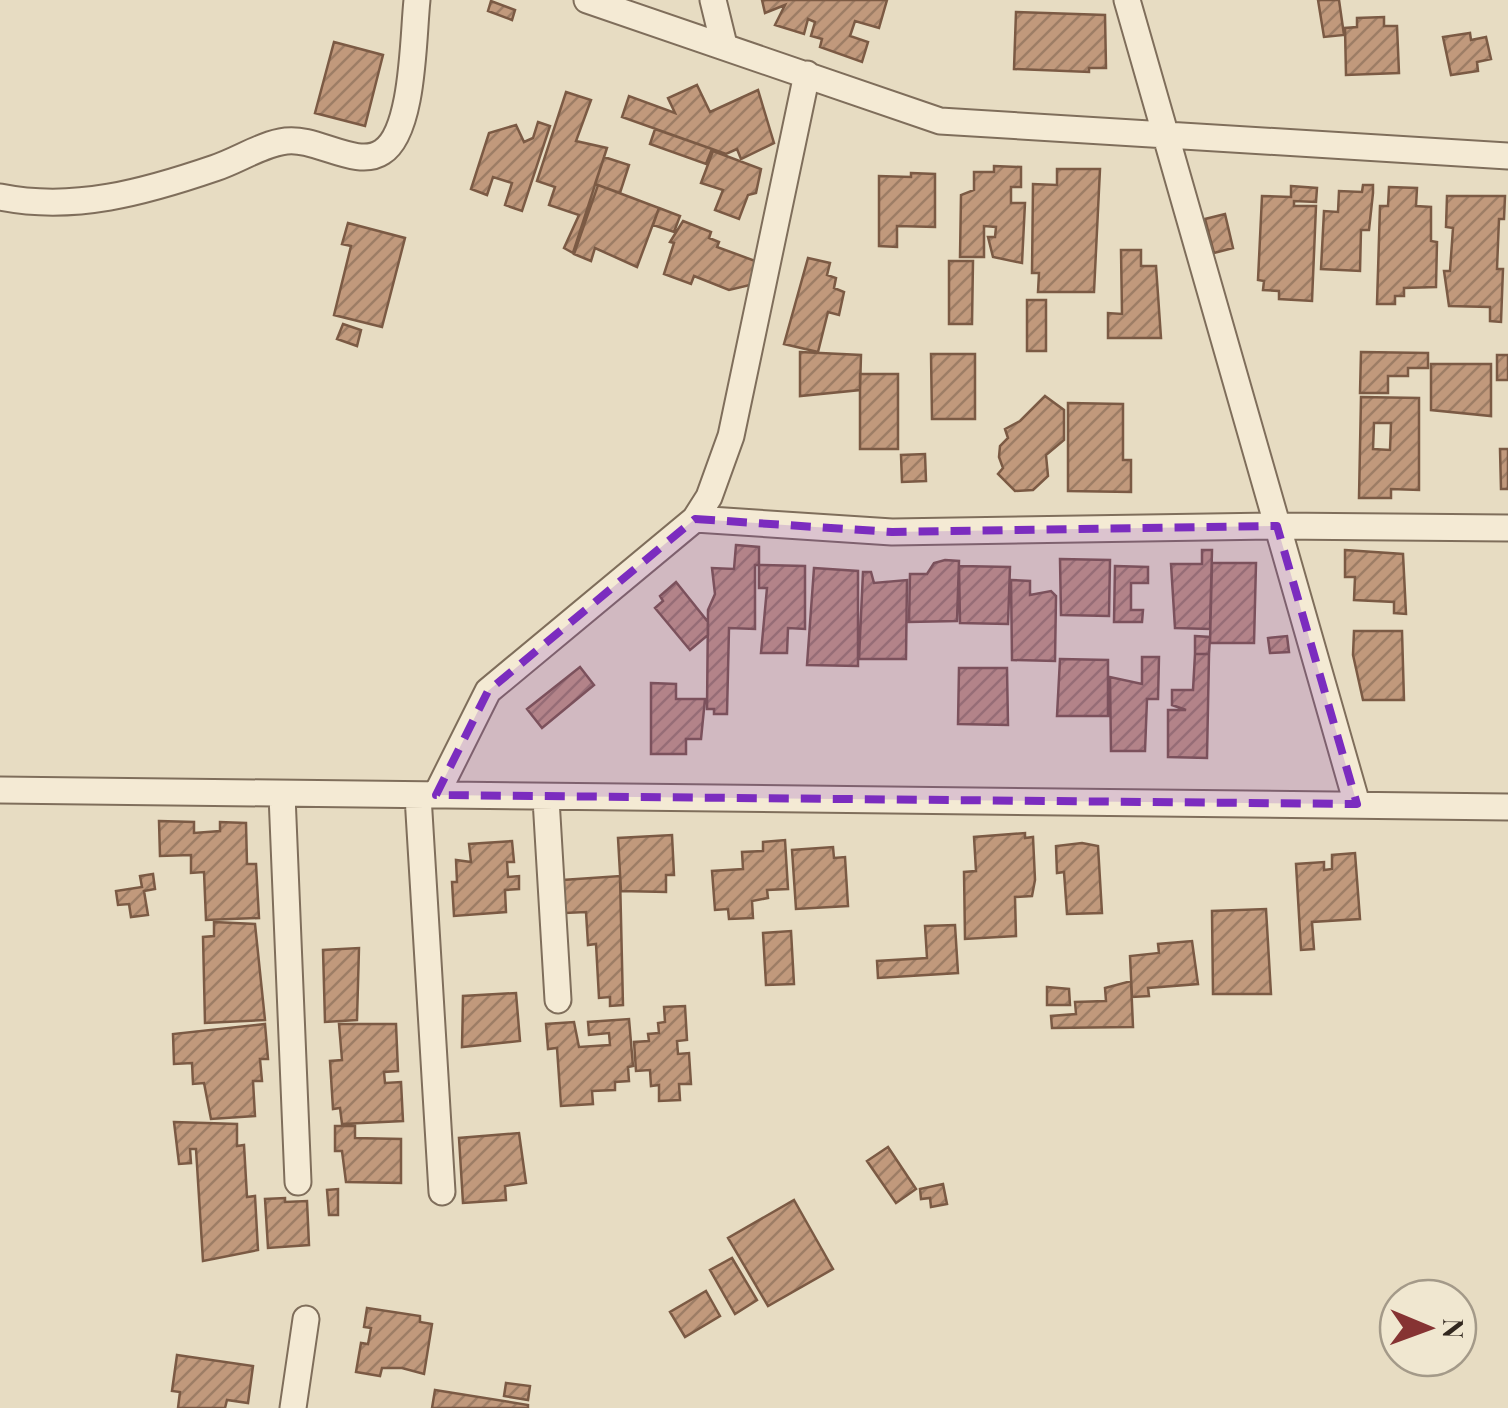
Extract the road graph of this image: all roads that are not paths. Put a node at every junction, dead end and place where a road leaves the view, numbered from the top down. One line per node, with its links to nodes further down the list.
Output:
1 (417, 0): 9 (street)
2 (587, 0): 5 (street)
3 (713, 0): 5 (street)
4 (1127, 0): 7 (street)
5 (724, 46): 6 (street)
6 (807, 74): 7 (street); 10 (street)
7 (1164, 136): 8 (street); 11 (street)
8 (1508, 156)
9 (0, 197)
10 (695, 519): 11 (street); 15 (street)
11 (1278, 526): 12 (street); 17 (street)
12 (1508, 528)
13 (0, 790): 14 (street)
14 (282, 795): 15 (street); 20 (street)
15 (427, 796): 16 (street); 21 (street)
16 (546, 799): 17 (street); 19 (street)
17 (1357, 804): 18 (street)
18 (1508, 807)
19 (558, 1000)
20 (298, 1182)
21 (442, 1192)
22 (306, 1319): 23 (street)
23 (293, 1408)

